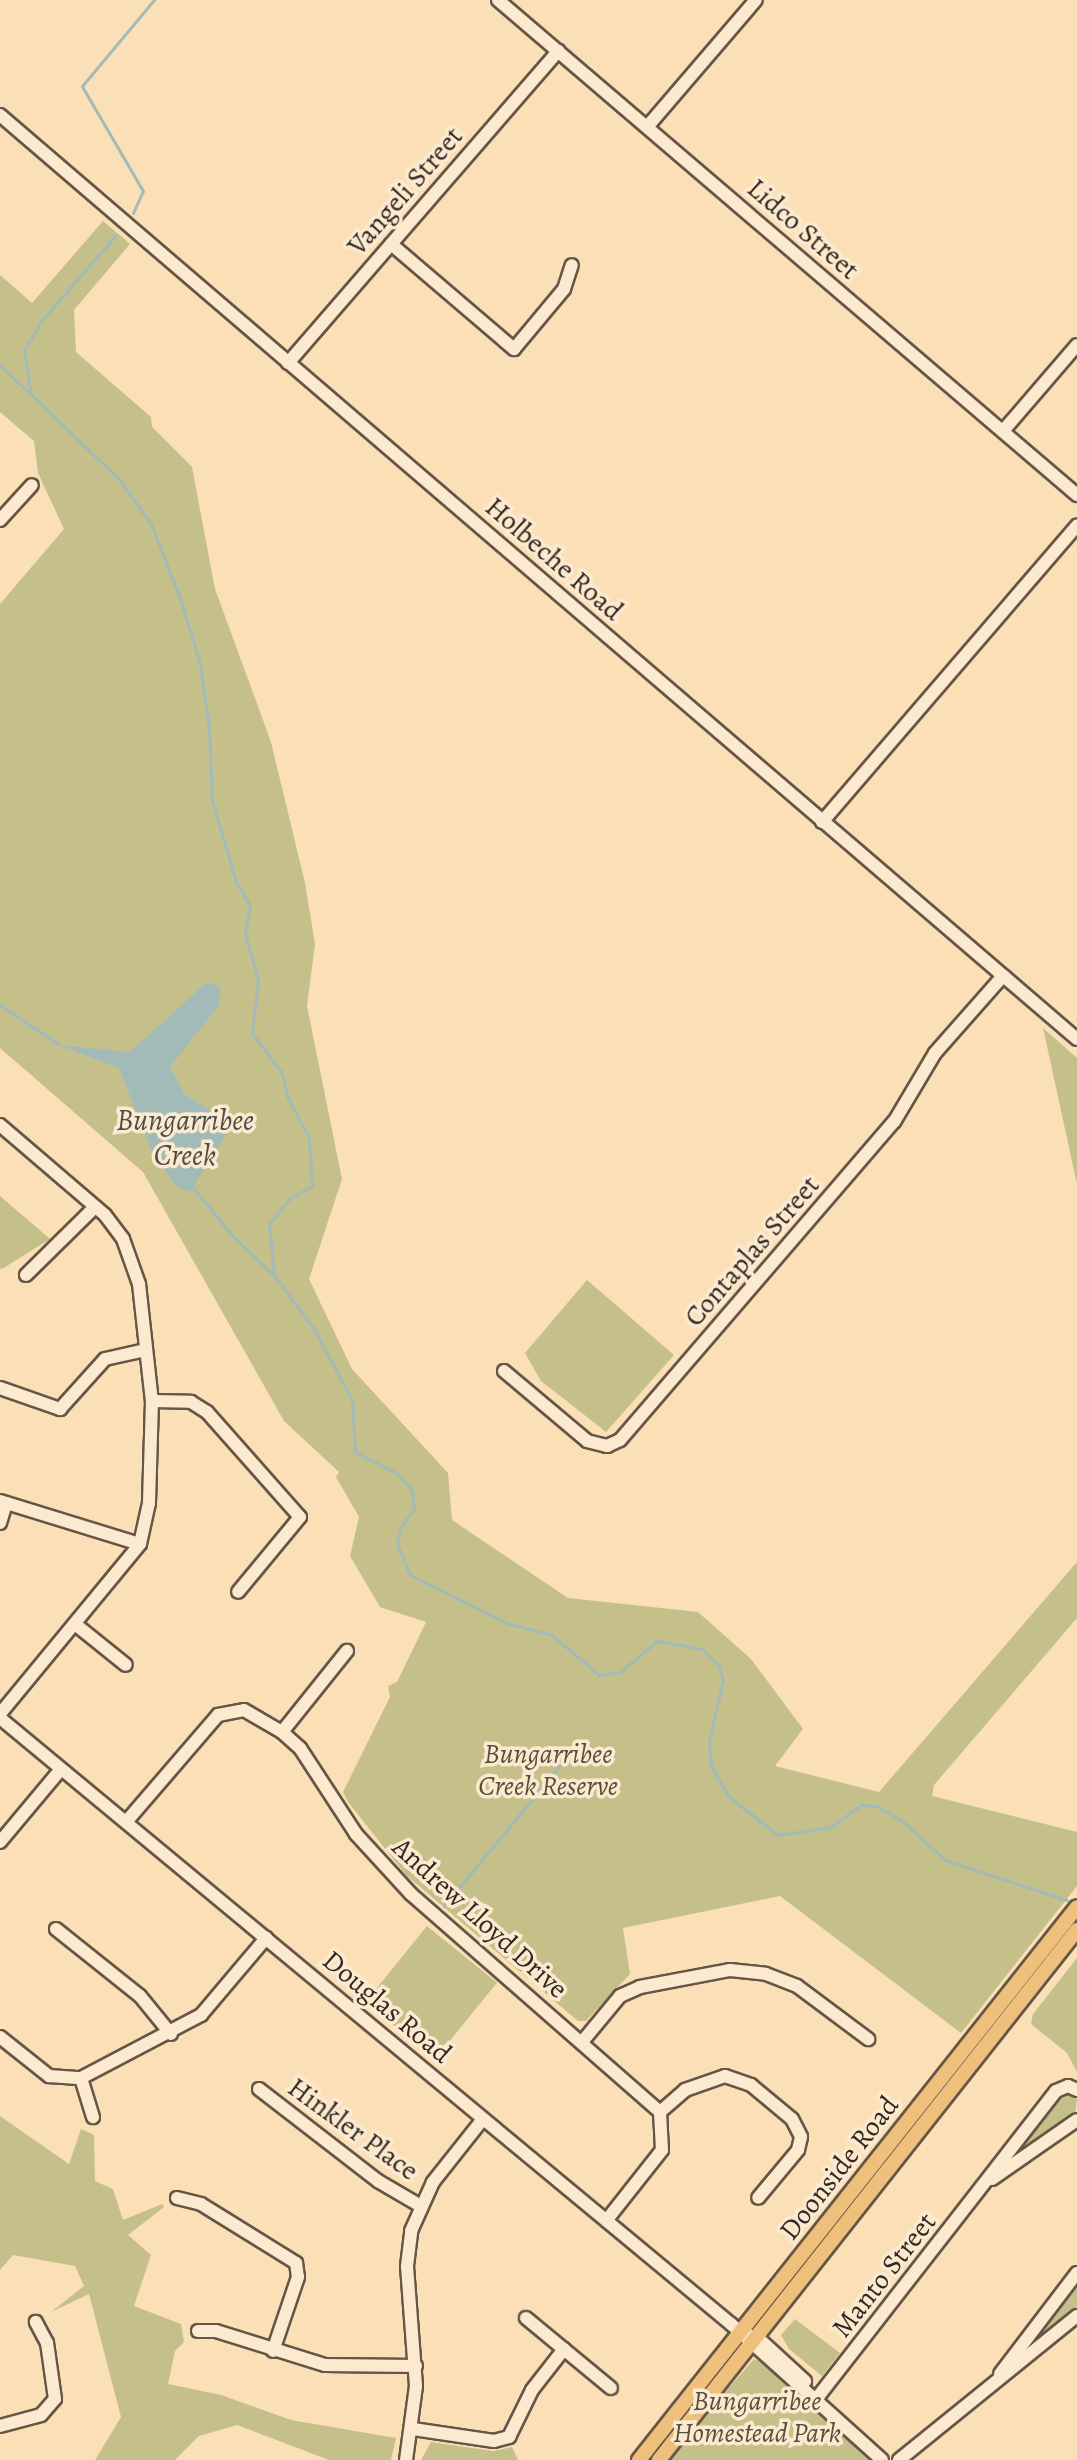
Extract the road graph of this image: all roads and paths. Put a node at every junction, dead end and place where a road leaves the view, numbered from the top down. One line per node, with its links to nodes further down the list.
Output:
1 (498, 0): 3 (street, Lidco Street)
2 (756, 0): 5 (street)
3 (558, 51): 5 (street, Lidco Street); 6 (street, Vangeli Street)
4 (0, 115): 9 (street, Holbeche Road)
5 (647, 127): 10 (street, Lidco Street)
6 (391, 244): 7 (street); 9 (street, Vangeli Street)
7 (572, 265)
8 (1077, 345): 10 (street)
9 (288, 363): 15 (street, Holbeche Road)
10 (1003, 431): 12 (street, Lidco Street)
11 (32, 485): 13 (street)
12 (1077, 495)
13 (0, 520)
14 (1077, 526): 15 (street)
15 (822, 822): 16 (street, Holbeche Road)
16 (1003, 976): 17 (street, Holbeche Road); 22 (street, Contaplas Street)
17 (1077, 1039)
18 (0, 1125): 19 (street)
19 (95, 1207): 20 (street); 21 (street)
20 (26, 1275)
21 (146, 1350): 23 (street); 24 (street)
22 (504, 1371)
23 (0, 1388)
24 (152, 1401): 27 (street); 28 (street)
25 (3, 1502): 26 (street); 27 (street)
26 (0, 1523)
27 (140, 1544): 29 (street)
28 (238, 1592)
29 (75, 1624): 31 (street); 32 (street)
30 (347, 1651): 33 (street)
31 (126, 1665)
32 (0, 1716): 34 (street, Douglas Road)
33 (282, 1732): 35 (street, Andrew Lloyd Drive); 44 (street, Andrew Lloyd Drive)
34 (61, 1769): 35 (street, Douglas Road); 36 (street)
35 (126, 1822): 40 (street, Douglas Road)
36 (0, 1842)
37 (1077, 1907): 62 (main road, Doonside Road)
38 (56, 1929): 41 (street)
39 (1077, 1930): 63 (main road, Doonside Road)
40 (266, 1938): 41 (street); 50 (street, Douglas Road)
41 (171, 2034): 45 (street)
42 (0, 2037): 45 (street)
43 (868, 2039): 44 (street)
44 (582, 2042): 48 (street, Andrew Lloyd Drive)
45 (81, 2078): 49 (street)
46 (259, 2089): 55 (street, Hinkler Place)
47 (1077, 2090): 52 (street, Manto Street)
48 (660, 2112): 54 (street); 56 (street)
49 (93, 2117)
50 (483, 2119): 55 (street); 56 (street, Douglas Road)
51 (1077, 2120): 52 (street, Manto Street)
52 (989, 2181): 69 (street, Manto Street)
53 (177, 2198): 65 (street)
54 (758, 2198)
55 (419, 2205): 66 (street)
56 (606, 2221): 62 (street, Douglas Road)
57 (1077, 2273): 67 (street)
58 (1077, 2316): 67 (street)
59 (526, 2318): 64 (street)
60 (36, 2322): 70 (street)
61 (198, 2331): 65 (street)
62 (741, 2334): 63 (street, Douglas Road); 73 (main road, Doonside Road)
63 (755, 2342): 69 (street, Douglas Road); 74 (main road, Doonside Road)
64 (564, 2349): 68 (street); 71 (street)
65 (273, 2351): 66 (street)
66 (416, 2366): 71 (street)
67 (999, 2377): 76 (street)
68 (611, 2388)
69 (817, 2398): 75 (street, Douglas Road)
70 (0, 2426)
71 (413, 2429): 72 (street)
72 (406, 2460)
73 (639, 2460)
74 (659, 2460)
75 (882, 2460)
76 (899, 2460)

